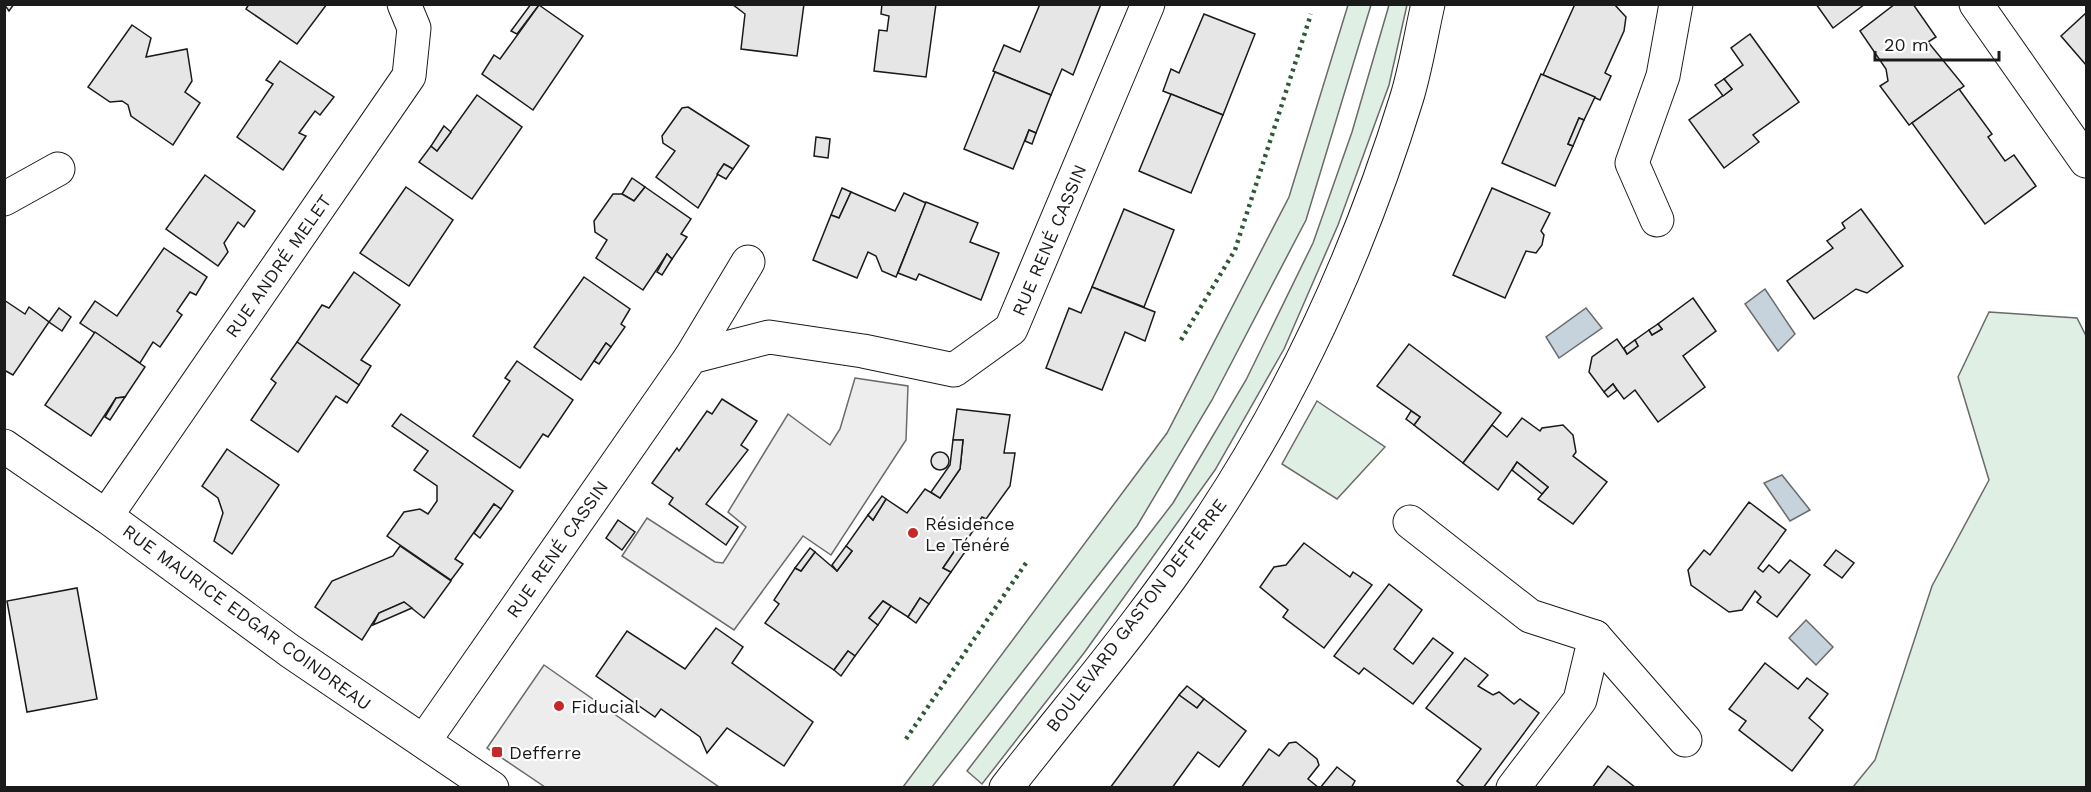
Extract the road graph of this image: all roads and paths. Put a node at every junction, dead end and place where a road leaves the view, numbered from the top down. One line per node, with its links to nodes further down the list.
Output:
1 (404, 4): 13 (street, RUE ANDRÉ MELET)
2 (1148, 4): 11 (street, RUE RENÉ CASSIN)
3 (1428, 4): 19 (street, BOULEVARD GASTON DEFFERRE)
4 (1676, 4): 9 (street)
5 (1976, 4): 6 (street)
6 (2086, 161)
7 (58, 169): 8 (street)
8 (4, 199)
9 (1657, 220)
10 (747, 262): 11 (street, RUE RENÉ CASSIN)
11 (691, 357): 17 (street, RUE RENÉ CASSIN)
12 (4, 446): 13 (street, RUE MAURICE EDGAR COINDREAU)
13 (106, 516): 17 (street, RUE MAURICE EDGAR COINDREAU)
14 (1410, 522): 15 (street)
15 (1595, 637): 16 (street); 20 (street)
16 (1685, 740)
17 (424, 741): 18 (street, RUE MAURICE EDGAR COINDREAU)
18 (492, 788)
19 (1006, 788)
20 (1513, 788)

